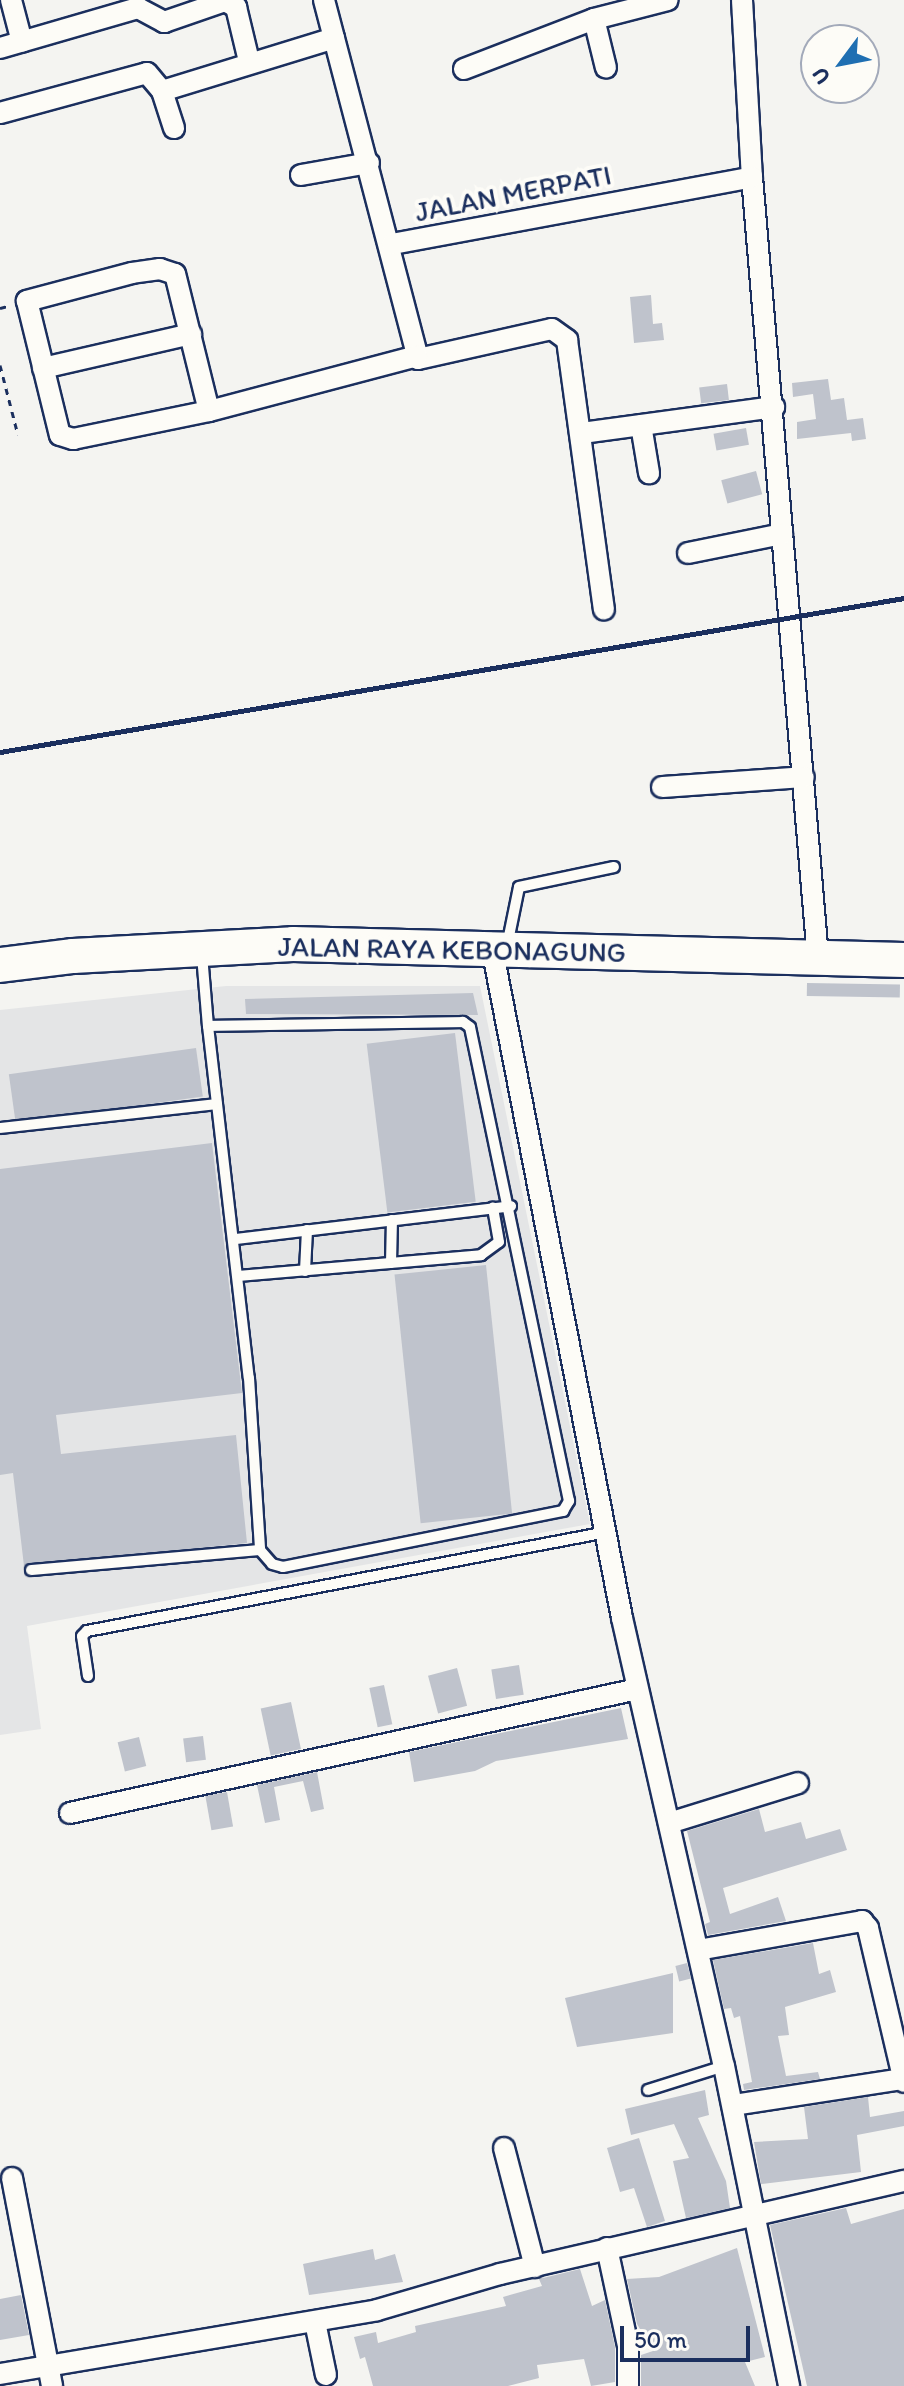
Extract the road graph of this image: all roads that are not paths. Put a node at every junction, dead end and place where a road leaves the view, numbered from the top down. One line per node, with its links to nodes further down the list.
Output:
1 (11, 0): 8 (street)
2 (324, 0): 7 (street, JALAN MERPATI)
3 (668, 0): 6 (street)
4 (742, 0): 18 (street)
5 (104, 8): 8 (street); 10 (street)
6 (594, 19): 11 (street); 12 (street)
7 (334, 38): 10 (street); 16 (street, JALAN MERPATI)
8 (22, 42): 9 (street)
9 (0, 48)
10 (249, 61): 13 (street)
11 (606, 68)
12 (464, 69)
13 (162, 91): 14 (street); 15 (street)
14 (0, 113)
15 (174, 128)
16 (369, 163): 17 (street); 19 (street, JALAN MERPATI)
17 (301, 175)
18 (752, 177): 19 (street, JALAN MERPATI); 23 (street)
19 (392, 244): 21 (street)
20 (191, 334): 22 (street); 22 (street); 24 (street)
21 (417, 356): 24 (street); 26 (street)
22 (43, 368): 24 (street)
23 (774, 407): 25 (street); 28 (street)
24 (209, 411)
25 (641, 425): 26 (street); 27 (street)
26 (582, 433): 30 (street)
27 (649, 473)
28 (782, 534): 29 (street); 31 (street)
29 (688, 553)
30 (604, 609)
31 (804, 777): 32 (street); 36 (street)
32 (662, 787)
33 (614, 867): 35 (lane)
34 (202, 948): 35 (highway, JALAN RAYA KEBONAGUNG); 38 (highway, JALAN RAYA KEBONAGUNG); 39 (lane)
35 (500, 948): 36 (highway, JALAN RAYA KEBONAGUNG); 50 (street)
36 (818, 958): 37 (highway, JALAN RAYA KEBONAGUNG)
37 (904, 960)
38 (0, 965)
39 (208, 1026): 40 (lane); 42 (lane)
40 (217, 1104): 41 (lane); 46 (lane)
41 (0, 1128)
42 (511, 1206): 43 (lane); 51 (lane)
43 (493, 1208): 44 (lane); 47 (lane)
44 (392, 1220): 45 (lane); 47 (lane)
45 (307, 1230): 46 (lane); 48 (lane)
46 (236, 1239): 49 (lane)
47 (391, 1263): 48 (lane)
48 (305, 1271): 49 (lane)
49 (238, 1276): 51 (lane)
50 (607, 1532): 53 (lane); 54 (street)
51 (260, 1550): 52 (lane)
52 (31, 1570)
53 (88, 1676)
54 (638, 1689): 56 (street); 57 (street)
55 (798, 1783): 57 (street)
56 (70, 1813)
57 (669, 1823): 58 (street)
58 (698, 1950): 59 (street); 60 (street)
59 (724, 2066): 61 (lane); 62 (street)
60 (904, 2080): 62 (street)
61 (648, 2090)
62 (733, 2105): 66 (street)
63 (504, 2148): 68 (street)
64 (12, 2178): 72 (street)
65 (904, 2181): 66 (street)
66 (755, 2212): 67 (street); 74 (street)
67 (607, 2248): 68 (street); 73 (street)
68 (535, 2267): 69 (street)
69 (315, 2322): 71 (street); 72 (street)
70 (0, 2374): 72 (street)
71 (326, 2375)
72 (50, 2377)
73 (628, 2386)
74 (789, 2386)

